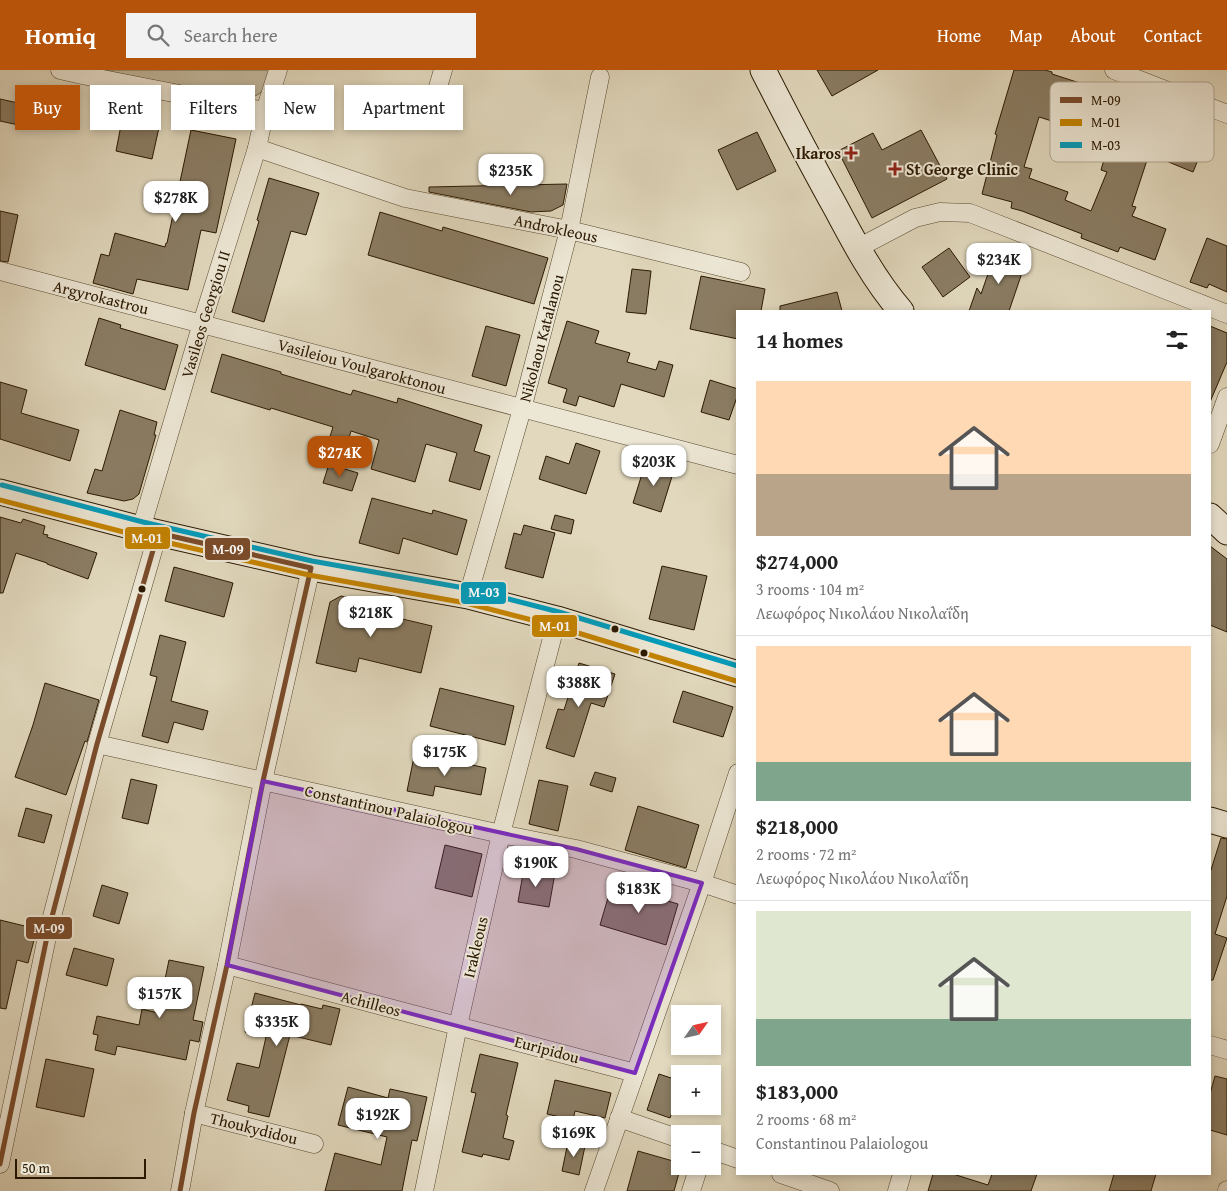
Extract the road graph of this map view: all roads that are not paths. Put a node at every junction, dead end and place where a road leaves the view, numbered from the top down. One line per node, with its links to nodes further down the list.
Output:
1 (60, 70): 11 (street)
2 (278, 70): 8 (street, Vasileos Georgiou II)
3 (444, 70): 9 (street)
4 (763, 70): 15 (street)
5 (1114, 70): 7 (street)
6 (600, 78): 14 (street, Nikolaou Katalanou)
7 (1145, 82)
8 (273, 85)
9 (439, 85)
10 (1214, 109): 12 (street)
11 (265, 110): 13 (street, Vasileos Georgiou II)
12 (1227, 114)
13 (257, 148): 14 (street, Androkleous); 20 (street, Vasileos Georgiou II)
14 (569, 230): 17 (street, Androkleous); 22 (street, Nikolaou Katalanou)
15 (858, 248): 18 (street); 19 (street)
16 (0, 271): 20 (street, Argyrokastrou)
17 (741, 272)
18 (900, 310)
19 (1227, 314)
20 (202, 323): 22 (street, Vasileiou Voulgaroktonou); 27 (street, Vasileos Georgiou II)
21 (1227, 399): 23 (street)
22 (522, 409): 24 (street, Vasileiou Voulgaroktonou); 30 (street, Nikolaou Katalanou)
23 (1211, 441)
24 (736, 464)
25 (0, 492): 27 (street)
26 (1211, 517): 28 (street)
27 (149, 531): 29 (street); 33 (street, Vasileos Georgiou II)
28 (1227, 532)
29 (311, 568): 30 (street); 35 (street)
30 (468, 596): 31 (street)
31 (558, 618): 32 (street); 38 (street, Irakleous)
32 (736, 673)
33 (97, 744): 35 (street, Constantinou Palaiologou); 52 (street, Vasileos Georgiou II)
34 (736, 778): 39 (street)
35 (263, 782): 38 (street, Constantinou Palaiologou); 41 (street)
36 (1211, 820): 37 (street)
37 (1227, 825)
38 (501, 834): 39 (street, Constantinou Palaiologou); 42 (street, Irakleous)
39 (702, 883): 40 (street, Constantinou Palaiologou); 45 (street)
40 (736, 894)
41 (227, 965): 42 (street, Achilleos); 46 (street)
42 (458, 1026): 45 (street, Euripidou); 57 (street, Irakleous)
43 (1211, 1045): 44 (street)
44 (1227, 1050)
45 (635, 1073): 47 (street)
46 (194, 1113): 49 (street, Thoukydidou); 56 (street)
47 (619, 1118): 48 (street); 58 (street)
48 (671, 1136)
49 (314, 1144)
50 (721, 1153): 51 (street)
51 (736, 1157)
52 (0, 1164)
53 (696, 1175): 59 (street)
54 (784, 1175): 60 (street)
55 (902, 1175): 61 (street)
56 (180, 1191)
57 (424, 1191)
58 (594, 1191)
59 (691, 1191)
60 (830, 1191)
61 (897, 1191)

